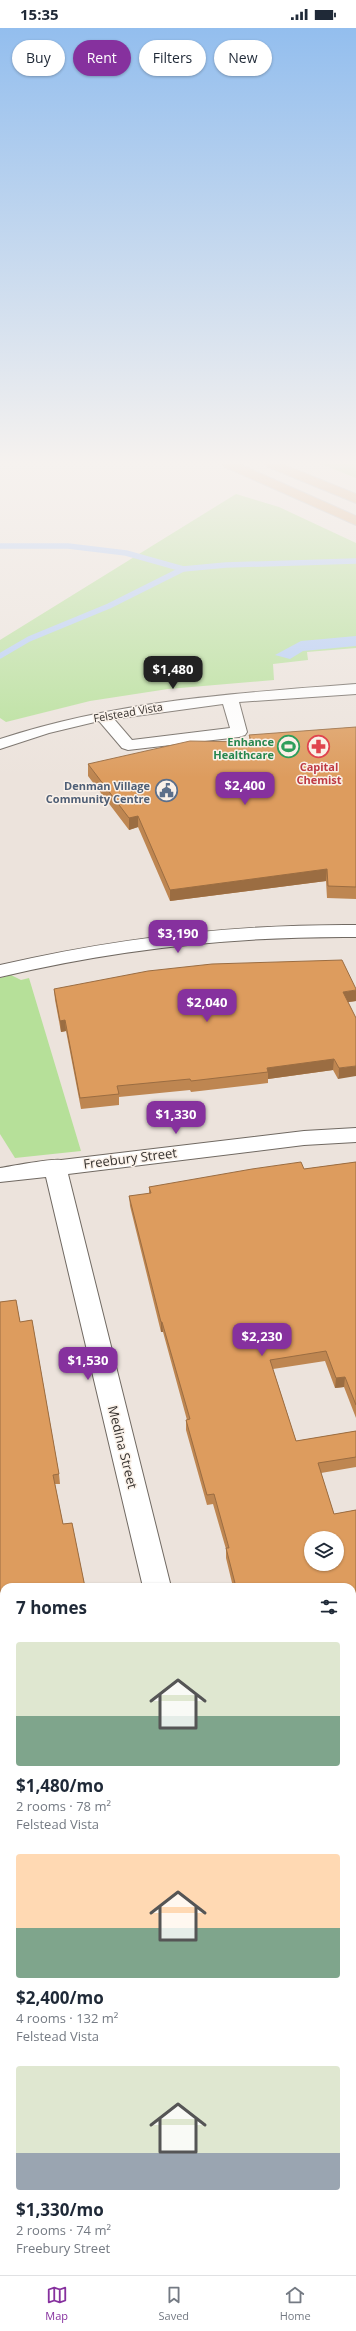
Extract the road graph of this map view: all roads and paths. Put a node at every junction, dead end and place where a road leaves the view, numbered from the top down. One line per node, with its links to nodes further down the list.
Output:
1 (356, 689): 2 (street, Felstead Vista)
2 (230, 699): 3 (street, Felstead Vista); 3 (street)
3 (102, 716): 4 (street, Felstead Vista)
4 (0, 744)
5 (356, 930): 6 (street)
6 (0, 971)
7 (356, 1135): 8 (street, Freebury Street)
8 (55, 1166): 9 (street, Freebury Street); 10 (street, Medina Street)
9 (0, 1175)
10 (156, 1583)

